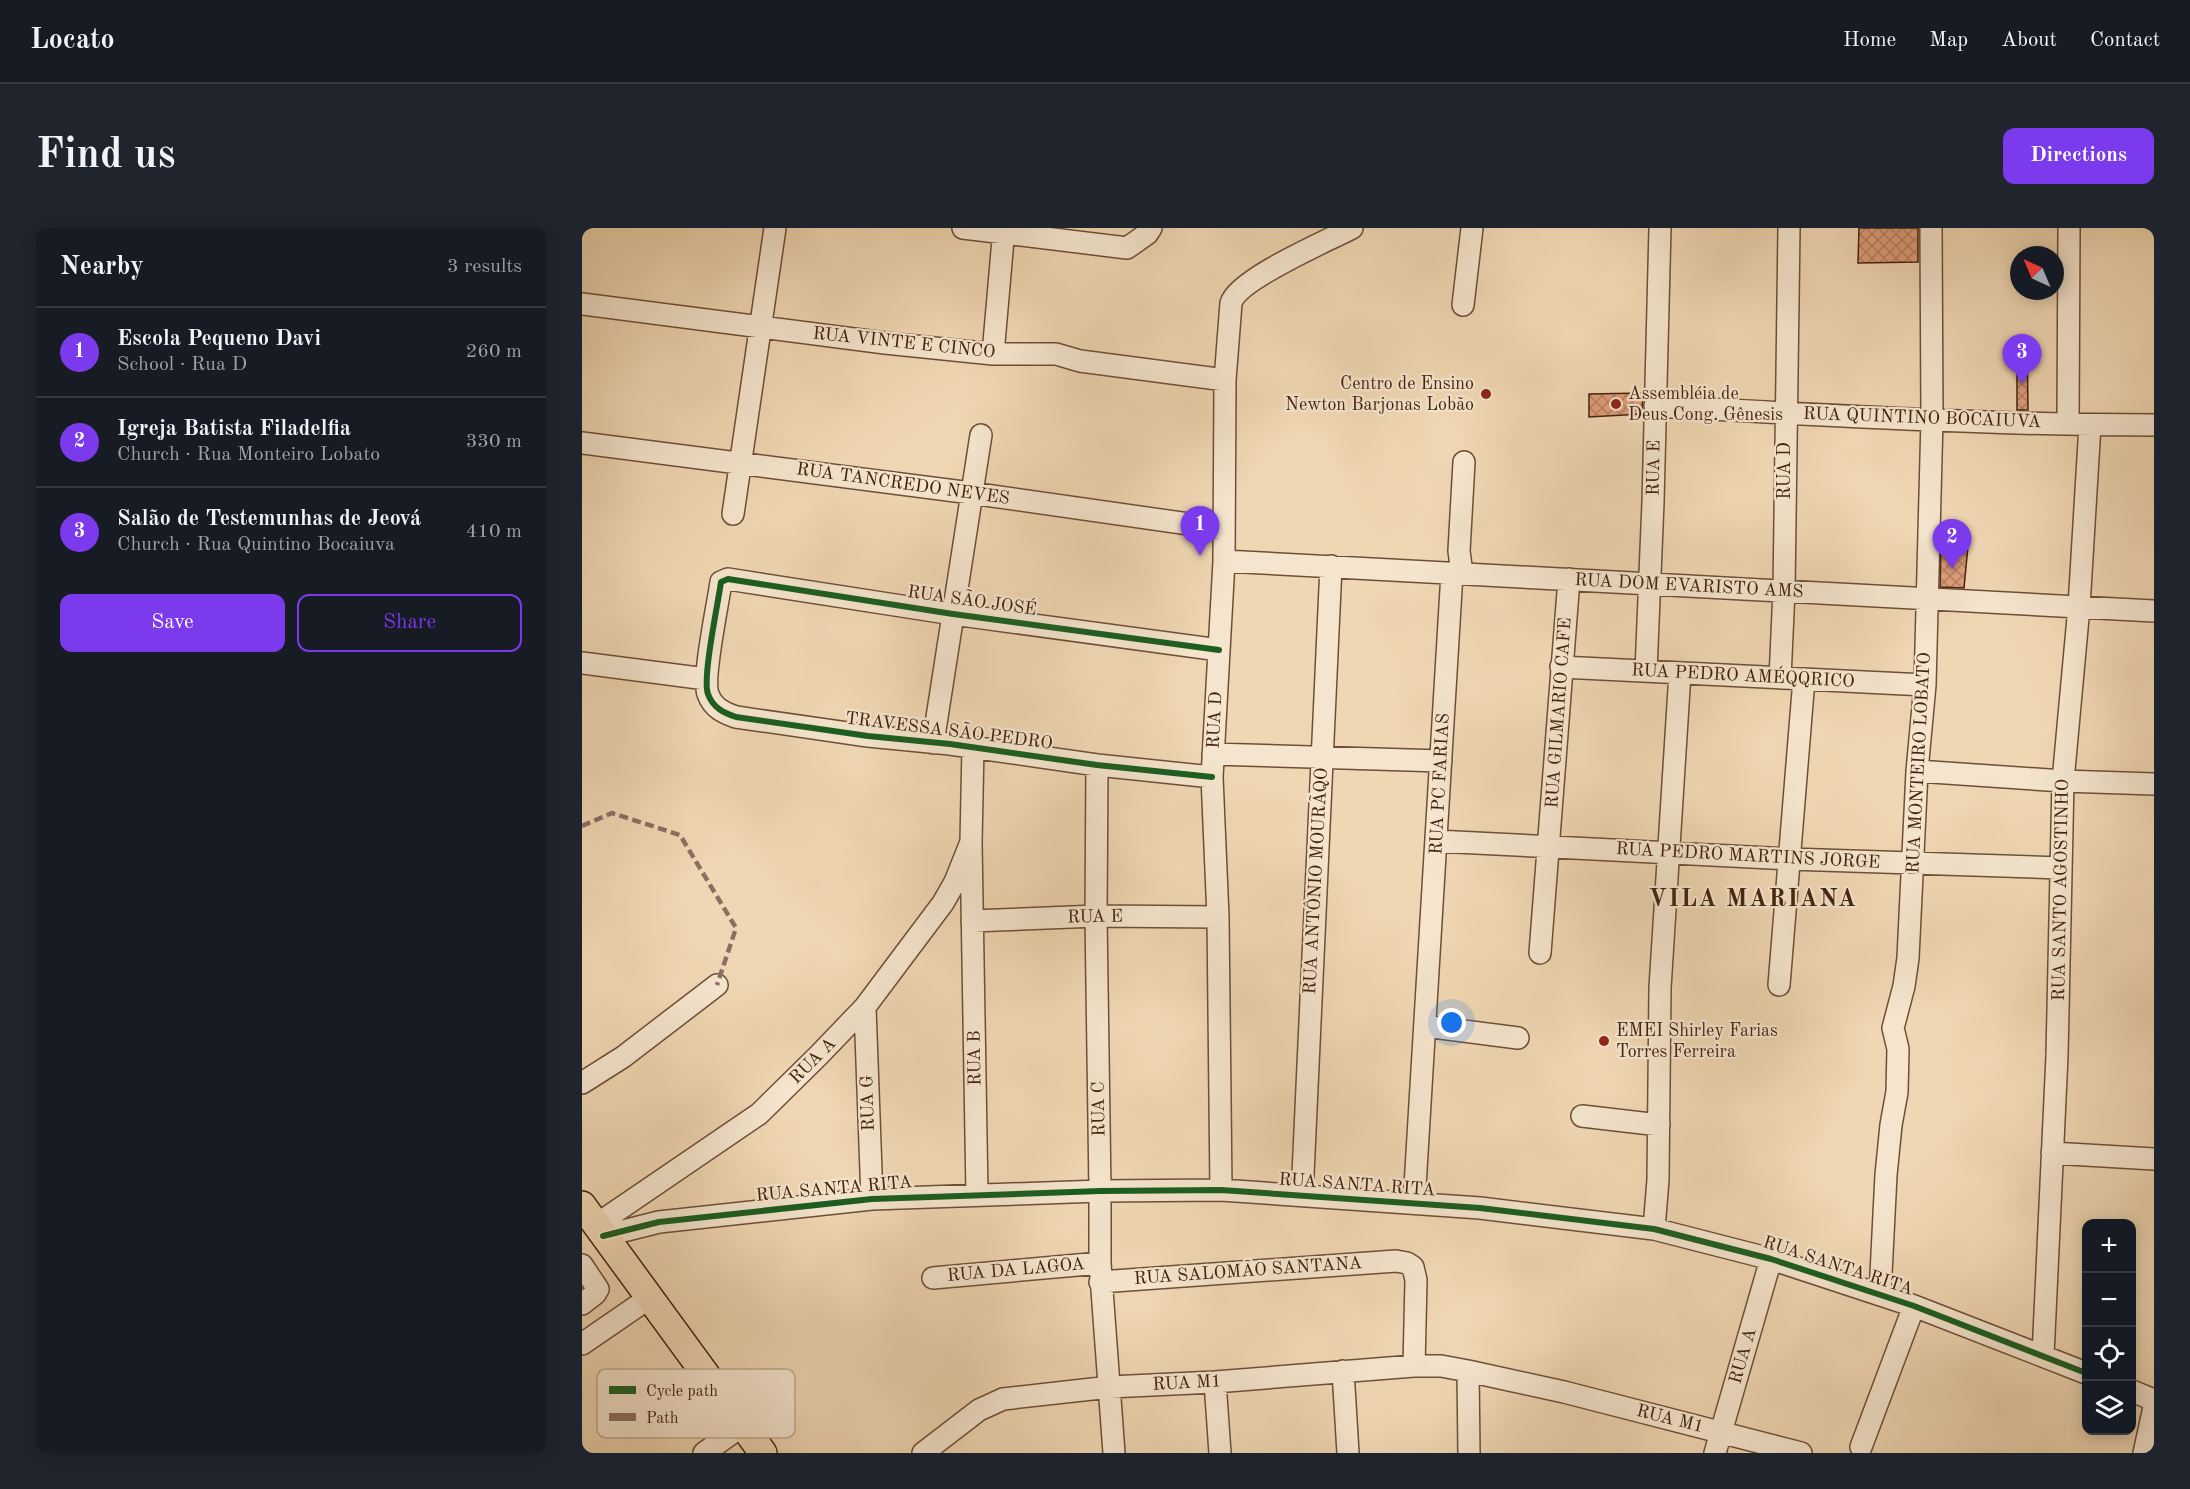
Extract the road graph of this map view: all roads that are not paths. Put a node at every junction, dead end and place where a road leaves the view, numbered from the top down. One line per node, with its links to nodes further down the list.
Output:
1 (775, 228): 13 (street)
2 (963, 228): 10 (street)
3 (1151, 228): 10 (street)
4 (1352, 228): 15 (street, RUA D)
5 (1472, 228): 12 (street)
6 (1660, 228): 16 (street, RUA E)
7 (1790, 228): 17 (street, RUA D)
8 (1931, 228): 18 (street, RUA MONTEIRO LOBATO)
9 (2069, 228): 19 (street)
10 (1004, 231): 14 (street)
11 (582, 304): 13 (street, RUA VINTE E CINCO)
12 (1463, 305)
13 (760, 327): 14 (street, RUA VINTE E CINCO); 24 (street)
14 (993, 354): 15 (street, RUA VINTE E CINCO)
15 (1225, 380): 28 (street, RUA D)
16 (1655, 406): 17 (street, RUA QUINTINO BOCAIUVA); 33 (street, RUA E)
17 (1786, 413): 18 (street, RUA QUINTINO BOCAIUVA); 34 (street, RUA D)
18 (1932, 419): 19 (street, RUA QUINTINO BOCAIUVA); 35 (street, RUA MONTEIRO LOBATO)
19 (2068, 424): 20 (street, RUA QUINTINO BOCAIUVA)
20 (2090, 425): 21 (street, RUA QUINTINO BOCAIUVA); 36 (street, RUA SANTO AGOSTINHO)
21 (2154, 425)
22 (981, 435): 26 (street)
23 (582, 443): 24 (street, RUA TANCREDO NEVES)
24 (740, 462): 26 (street, RUA TANCREDO NEVES); 27 (street)
25 (1464, 462): 31 (street, RUA PC FARIAS)
26 (971, 493): 28 (street, RUA TANCREDO NEVES); 38 (street)
27 (733, 514)
28 (1224, 529): 29 (street, RUA D)
29 (1224, 561): 30 (street, RUA DOM EVARISTO AMS); 39 (street, RUA D)
30 (1331, 566): 31 (street, RUA DOM EVARISTO AMS); 51 (street, RUA ANTÔNIO MOURÃQO)
31 (1457, 573): 32 (street, RUA DOM EVARISTO AMS); 52 (street, RUA PC FARIAS)
32 (1569, 579): 33 (street, RUA DOM EVARISTO AMS); 41 (street, RUA GILMARIO CAFE)
33 (1650, 584): 34 (street, RUA DOM EVARISTO AMS); 42 (street, RUA E)
34 (1784, 591): 35 (street, RUA DOM EVARISTO AMS); 44 (street, RUA D)
35 (1927, 598): 36 (street, RUA DOM EVARISTO AMS); 47 (street, RUA MONTEIRO LOBATO)
36 (2079, 607): 37 (street, RUA DOM EVARISTO AMS); 56 (street, RUA SANTO AGOSTINHO)
37 (2154, 611)
38 (953, 614): 39 (street, RUA SÃO JOSÉ); 45 (street, RUA SÃO JOSÉ); 48 (street)
39 (1219, 650): 50 (street, RUA D)
40 (582, 663): 45 (street)
41 (1561, 667): 42 (street, RUA PEDRO AMÉQQRICO); 60 (street, RUA GILMARIO CAFE)
42 (1646, 671): 43 (street, RUA PEDRO AMÉQQRICO)
43 (1680, 673): 44 (street, RUA PEDRO AMÉQQRICO); 61 (street)
44 (1780, 678): 46 (street, RUA PEDRO AMÉQQRICO)
45 (706, 679): 48 (street, TRAVESSA SÃO PEDRO)
46 (1804, 679): 47 (street, RUA PEDRO AMÉQQRICO); 62 (street)
47 (1925, 685): 54 (street, RUA MONTEIRO LOBATO)
48 (933, 743): 49 (street, TRAVESSA SÃO PEDRO)
49 (973, 747): 53 (street, TRAVESSA SÃO PEDRO); 59 (street, RUA A)
50 (1213, 754): 51 (street); 55 (street, RUA D)
51 (1322, 757): 52 (street); 82 (street, RUA ANTÔNIO MOURÃQO)
52 (1441, 761): 58 (street, RUA PC FARIAS)
53 (1097, 765): 55 (street, TRAVESSA SÃO PEDRO); 65 (street, RUA C)
54 (1917, 771): 56 (street); 63 (street, RUA MONTEIRO LOBATO)
55 (1212, 777): 66 (street, RUA D)
56 (2063, 781): 57 (street); 64 (street, RUA SANTO AGOSTINHO)
57 (2154, 784)
58 (1436, 841): 60 (street, RUA PEDRO MARTINS JORGE); 72 (street, RUA PC FARIAS)
59 (971, 842): 67 (street, RUA A); 71 (street, RUA A)
60 (1549, 848): 61 (street, RUA PEDRO MARTINS JORGE); 68 (street, RUA GILMARIO CAFE)
61 (1670, 853): 62 (street, RUA PEDRO MARTINS JORGE); 76 (street)
62 (1790, 860): 63 (street, RUA PEDRO MARTINS JORGE); 70 (street)
63 (1913, 863): 64 (street, RUA PEDRO MARTINS JORGE); 91 (street, RUA MONTEIRO LOBATO)
64 (2061, 868): 77 (street, RUA SANTO AGOSTINHO)
65 (1096, 916): 66 (street, RUA E); 67 (street, RUA E); 80 (street, RUA C)
66 (1218, 917): 79 (street, RUA D)
67 (972, 921): 81 (street, RUA B)
68 (1540, 953)
69 (717, 985): 74 (street)
70 (1779, 986)
71 (865, 1007): 83 (street, RUA G); 85 (street, RUA A)
72 (1425, 1026): 73 (street); 84 (street, RUA PC FARIAS)
73 (1518, 1038)
74 (582, 1083)
75 (1582, 1116): 76 (street)
76 (1659, 1125): 86 (street)
77 (2052, 1153): 78 (street); 96 (street, RUA SANTO AGOSTINHO)
78 (2154, 1159)
79 (1221, 1190): 80 (street, RUA SANTA RITA); 82 (street, RUA SANTA RITA)
80 (1100, 1191): 81 (street, RUA SANTA RITA); 89 (street, RUA C)
81 (977, 1195): 83 (street, RUA SANTA RITA)
82 (1302, 1196): 84 (street, RUA SANTA RITA)
83 (872, 1199): 85 (street, RUA SANTA RITA)
84 (1414, 1203): 86 (street, RUA SANTA RITA)
85 (594, 1222): 92 (main road)
86 (1654, 1229): 87 (street, RUA SANTA RITA)
87 (1771, 1259): 91 (street, RUA SANTA RITA); 107 (street, RUA A)
88 (582, 1266): 93 (street)
89 (1100, 1272): 90 (street, RUA DA LAGOA); 97 (street, RUA SALOMÃO SANTANA); 103 (street, RUA C)
90 (933, 1278)
91 (1880, 1294): 94 (street, RUA SANTA RITA)
92 (649, 1298): 95 (street); 98 (main road)
93 (582, 1304)
94 (1914, 1306): 96 (street, RUA SANTA RITA); 110 (street)
95 (582, 1344)
96 (2043, 1356): 101 (street, RUA SANTA RITA)
97 (1414, 1366): 99 (street, RUA M1); 100 (street, RUA M1)
98 (701, 1369)
99 (1343, 1371): 102 (street, RUA M1); 116 (street)
100 (1467, 1371): 107 (street, RUA M1); 117 (street)
101 (2082, 1371)
102 (1215, 1382): 103 (street, RUA M1); 115 (street)
103 (1110, 1387): 113 (street, RUA M1); 114 (street, RUA C)
104 (2136, 1393): 105 (street)
105 (2154, 1400)
106 (2154, 1407): 120 (street)
107 (1721, 1432): 118 (street, RUA A); 119 (street, RUA M1)
108 (725, 1438): 111 (street)
109 (751, 1438): 112 (main road)
110 (1861, 1447)
111 (704, 1453)
112 (763, 1453)
113 (923, 1453)
114 (1114, 1453)
115 (1220, 1453)
116 (1348, 1453)
117 (1469, 1453)
118 (1715, 1453)
119 (1801, 1453)
120 (2144, 1453)

